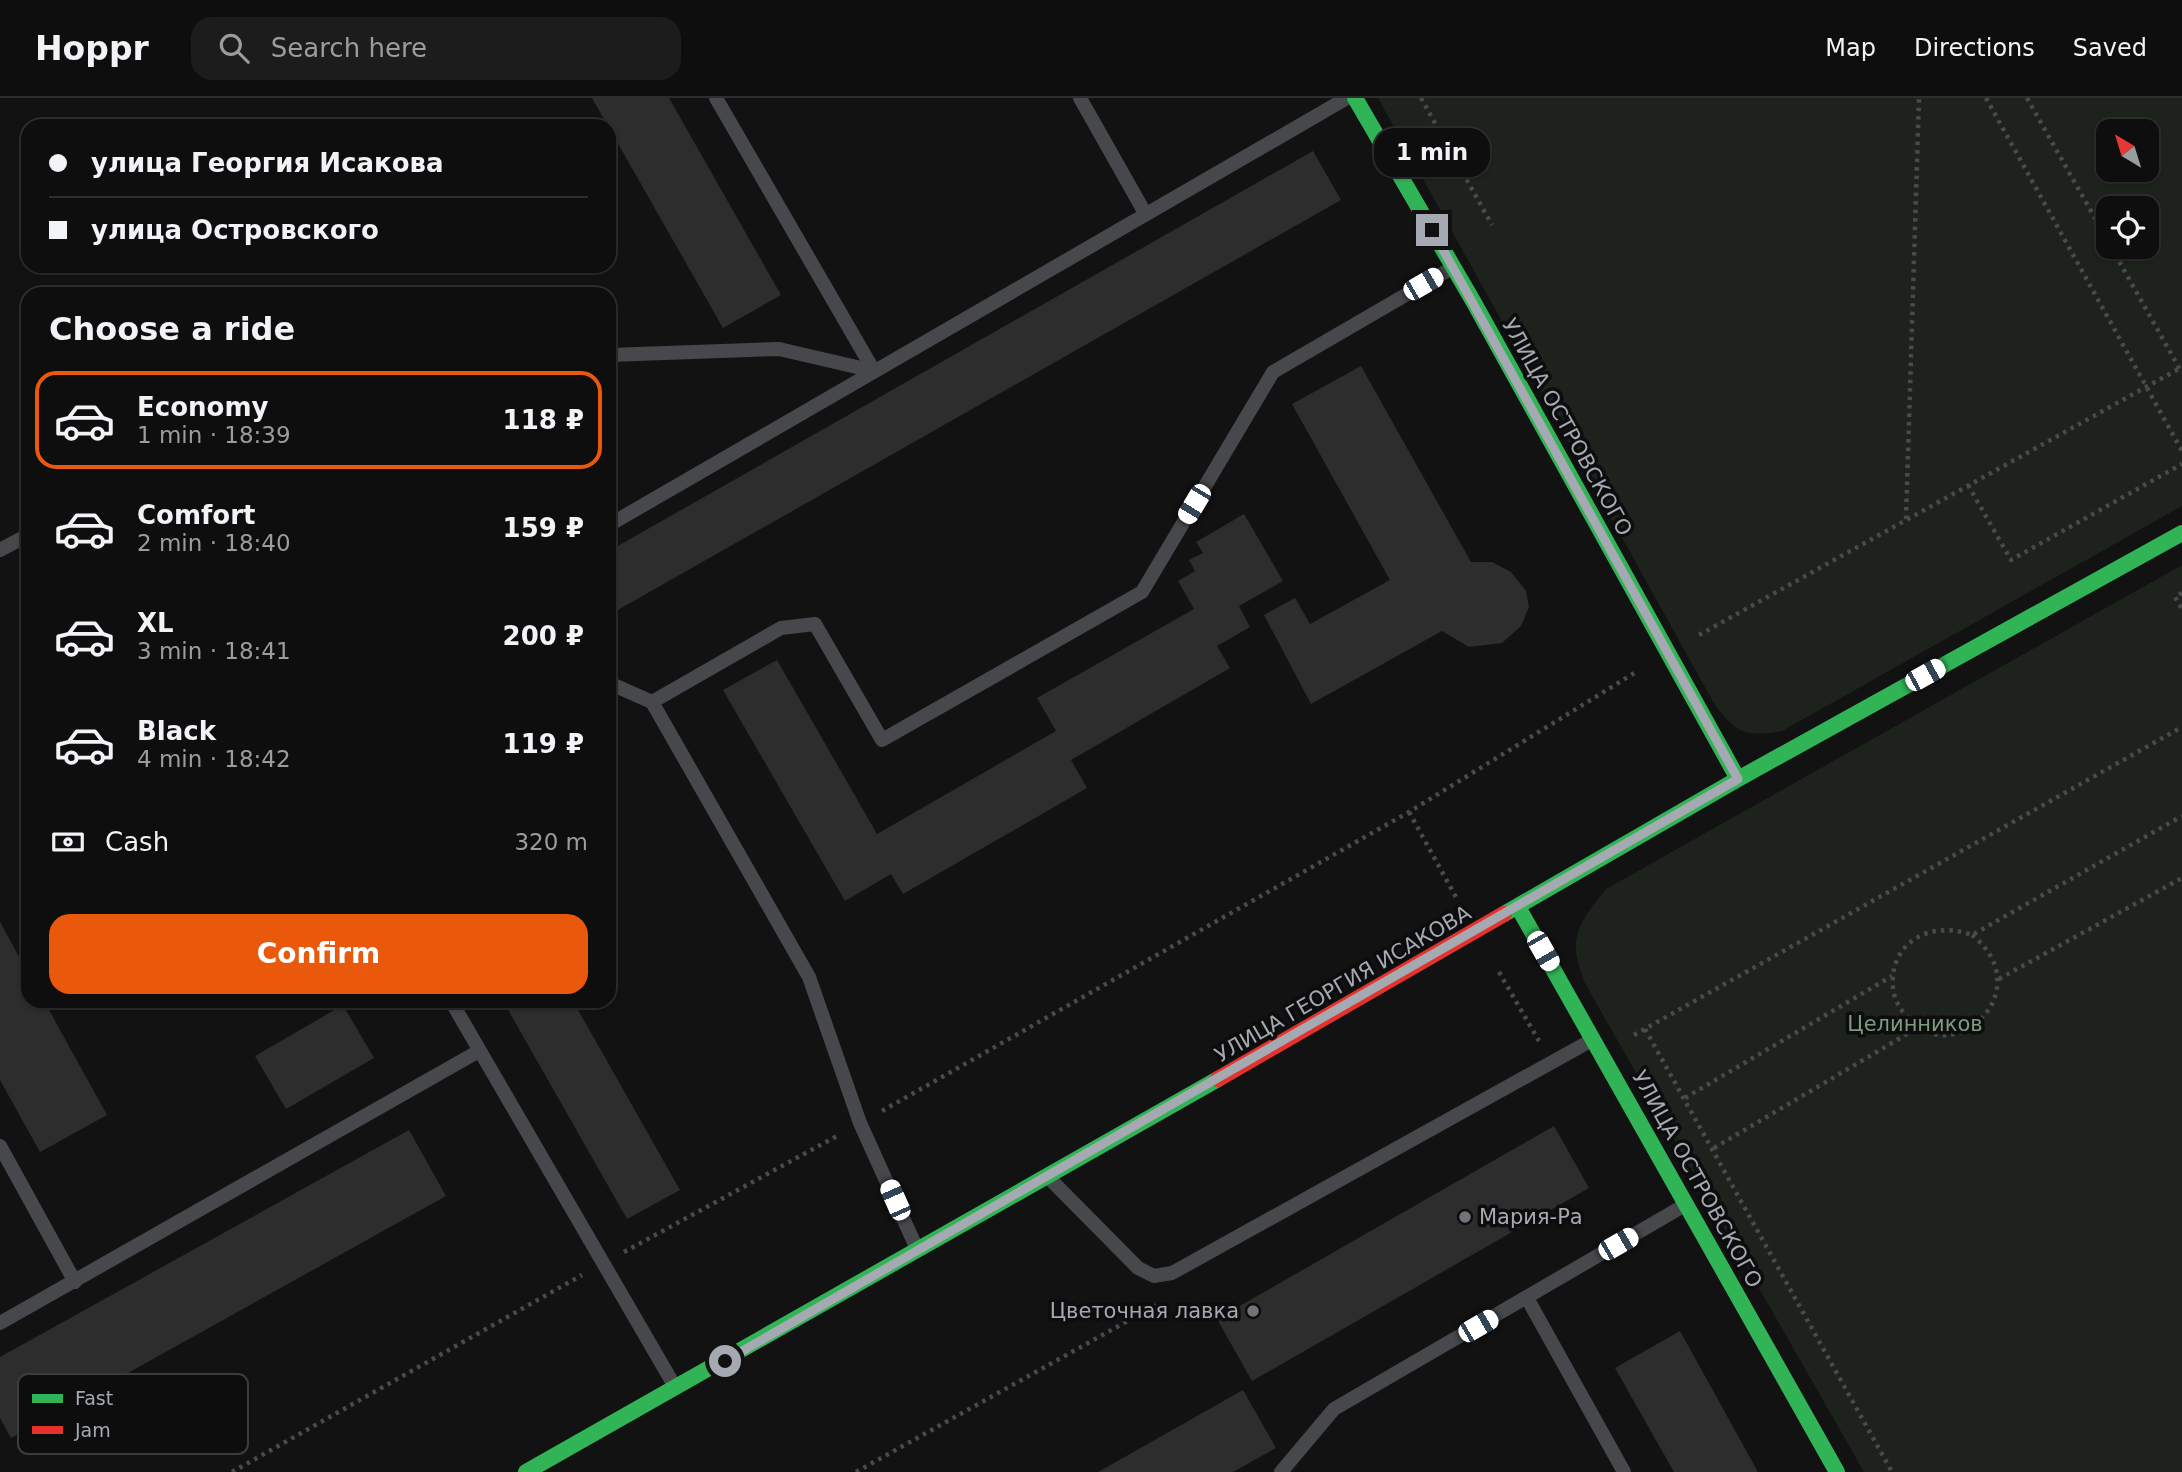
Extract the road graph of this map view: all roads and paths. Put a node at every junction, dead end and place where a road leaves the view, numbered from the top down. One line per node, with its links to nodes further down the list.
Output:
1 (716, 98): 16 (lane)
2 (1080, 98): 9 (lane)
3 (1347, 98): 9 (lane)
4 (1355, 98): 13 (street, УЛИЦА ОСТРОВСКОГО)
5 (1421, 98): 11 (path)
6 (1919, 98): 21 (path)
7 (1986, 98): 17 (path)
8 (2027, 98): 10 (path)
9 (1145, 213): 16 (lane)
10 (2096, 220)
11 (1492, 225)
12 (2118, 259): 15 (path)
13 (1453, 267): 31 (lane); 33 (street, УЛИЦА ОСТРОВСКОГО)
14 (616, 355): 16 (lane)
15 (2181, 370): 17 (path)
16 (874, 371): 22 (lane)
17 (2147, 388): 18 (path); 20 (path)
18 (2182, 451)
19 (2182, 464): 20 (path)
20 (1968, 485): 21 (path)
21 (1906, 520): 28 (path)
22 (616, 521)
23 (2182, 533): 33 (street, УЛИЦА ГЕОРГИЯ ИСАКОВА)
24 (21, 539): 25 (lane)
25 (0, 550)
26 (2182, 593): 27 (path)
27 (2182, 609)
28 (1692, 640)
29 (1639, 670): 34 (path)
30 (616, 686): 31 (lane)
31 (652, 702): 51 (lane)
32 (2182, 727): 45 (path)
33 (1738, 779): 38 (street, УЛИЦА ГЕОРГИЯ ИСАКОВА)
34 (1409, 812): 37 (path); 51 (path)
35 (2182, 816): 39 (path)
36 (2182, 878): 42 (path)
37 (1459, 903)
38 (1518, 907): 46 (street, УЛИЦА ОСТРОВСКОГО); 54 (street, УЛИЦА ГЕОРГИЯ ИСАКОВА)
39 (1972, 935): 41 (path); 42 (path)
40 (1499, 972): 49 (path)
41 (1892, 976): 44 (path); 50 (path)
42 (1998, 979): 44 (path)
43 (455, 1008): 47 (lane)
44 (1919, 1027): 53 (path)
45 (1645, 1029): 48 (path); 50 (path)
46 (1593, 1039): 48 (street, УЛИЦА ОСТРОВСКОГО); 49 (lane)
47 (479, 1051): 57 (lane); 58 (lane)
48 (1602, 1054): 55 (street, УЛИЦА ОСТРОВСКОГО)
49 (1552, 1062): 54 (lane)
50 (1685, 1098): 53 (path)
51 (860, 1124): 56 (lane); 57 (path)
52 (0, 1146): 58 (lane)
53 (1714, 1148): 67 (path)
54 (1048, 1177): 56 (street, УЛИЦА ГЕОРГИЯ ИСАКОВА)
55 (1687, 1204): 59 (lane); 66 (street, УЛИЦА ОСТРОВСКОГО)
56 (918, 1251): 61 (street, УЛИЦА ГЕОРГИЯ ИСАКОВА)
57 (605, 1262): 61 (lane); 62 (path)
58 (75, 1282): 60 (lane)
59 (1527, 1298): 64 (lane); 65 (lane)
60 (0, 1323)
61 (677, 1389): 63 (street, УЛИЦА ГЕОРГИЯ ИСАКОВА)
62 (232, 1472)
63 (526, 1472)
64 (1281, 1472)
65 (1624, 1472)
66 (1837, 1472)
67 (1892, 1472)

